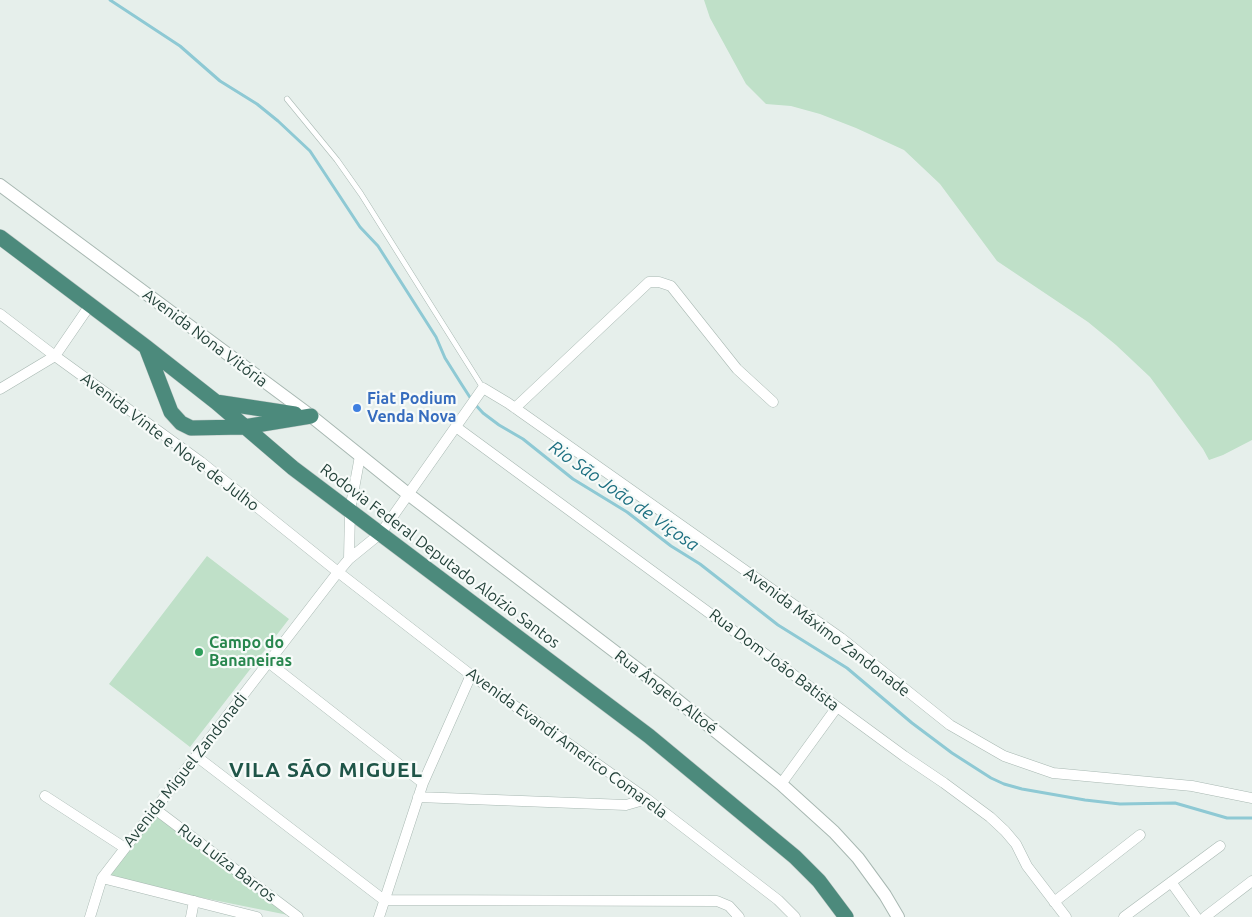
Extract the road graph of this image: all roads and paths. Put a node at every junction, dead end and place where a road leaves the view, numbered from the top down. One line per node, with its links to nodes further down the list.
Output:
1 (287, 99): 9 (lane)
2 (0, 185): 13 (street, Avenida Nona Vitória)
3 (0, 237): 4 (highway, Rodovia Federal Deputado Aloízio Santos)
4 (90, 305): 6 (highway, Rodovia Federal Deputado Aloízio Santos); 7 (street)
5 (0, 314): 7 (street, Avenida Vinte e Nove de Julho)
6 (146, 347): 10 (highway, Rodovia Federal Deputado Aloízio Santos); 15 (highway)
7 (55, 356): 8 (street); 21 (street, Avenida Vinte e Nove de Julho)
8 (0, 389)
9 (482, 390): 12 (street, Avenida Máximo Zandonade); 14 (street)
10 (216, 402): 13 (highway); 15 (highway, Rodovia Federal Deputado Aloízio Santos)
11 (773, 402): 12 (street)
12 (515, 408): 30 (street, Avenida Máximo Zandonade)
13 (311, 416): 15 (highway); 16 (street, Avenida Nona Vitória)
14 (458, 424): 17 (street, Avenida Miguel Zandonadi); 24 (street, Rua Dom João Batista)
15 (244, 427): 18 (highway, Rodovia Federal Deputado Aloízio Santos)
16 (360, 456): 17 (street, Avenida Nona Vitória); 18 (street)
17 (408, 494): 19 (street, Avenida Miguel Zandonadi); 27 (street, Rua Ângelo Altoé)
18 (350, 510): 19 (highway, Rodovia Federal Deputado Aloízio Santos); 20 (street)
19 (381, 534): 20 (street, Avenida Miguel Zandonadi); 49 (highway, Rodovia Federal Deputado Aloízio Santos)
20 (349, 559): 21 (street, Avenida Miguel Zandonadi)
21 (338, 572): 22 (street, Avenida Miguel Zandonadi); 23 (street, Avenida Evandi Americo Comarela)
22 (268, 662): 25 (street, Avenida Miguel Zandonadi); 26 (street)
23 (471, 675): 26 (street); 31 (street, Avenida Evandi Americo Comarela)
24 (837, 707): 27 (street); 41 (street, Rua Dom João Batista)
25 (196, 756): 32 (street, Avenida Miguel Zandonadi); 39 (street)
26 (423, 783): 29 (street)
27 (781, 784): 50 (street, Rua Ângelo Altoé)
28 (45, 796): 35 (street)
29 (418, 797): 31 (street); 39 (street)
30 (1252, 798)
31 (647, 799): 48 (street, Avenida Evandi Americo Comarela)
32 (155, 809): 35 (street, Avenida Miguel Zandonadi); 42 (street, Rua Luíza Barros)
33 (1140, 835): 41 (street)
34 (1220, 846): 38 (street)
35 (125, 848): 36 (street, Avenida Miguel Zandonadi)
36 (102, 878): 40 (street); 43 (street, Avenida Miguel Zandonadi)
37 (1252, 881): 54 (street)
38 (1171, 882): 52 (street); 53 (street)
39 (384, 900): 46 (street); 47 (street)
40 (194, 901): 44 (street); 45 (street)
41 (1054, 902): 51 (street, Rua Dom João Batista)
42 (295, 916)
43 (90, 917)
44 (191, 917)
45 (257, 917)
46 (379, 917)
47 (739, 917)
48 (795, 917)
49 (846, 917)
50 (898, 917)
51 (1066, 917)
52 (1124, 917)
53 (1196, 917)
54 (1205, 917)

